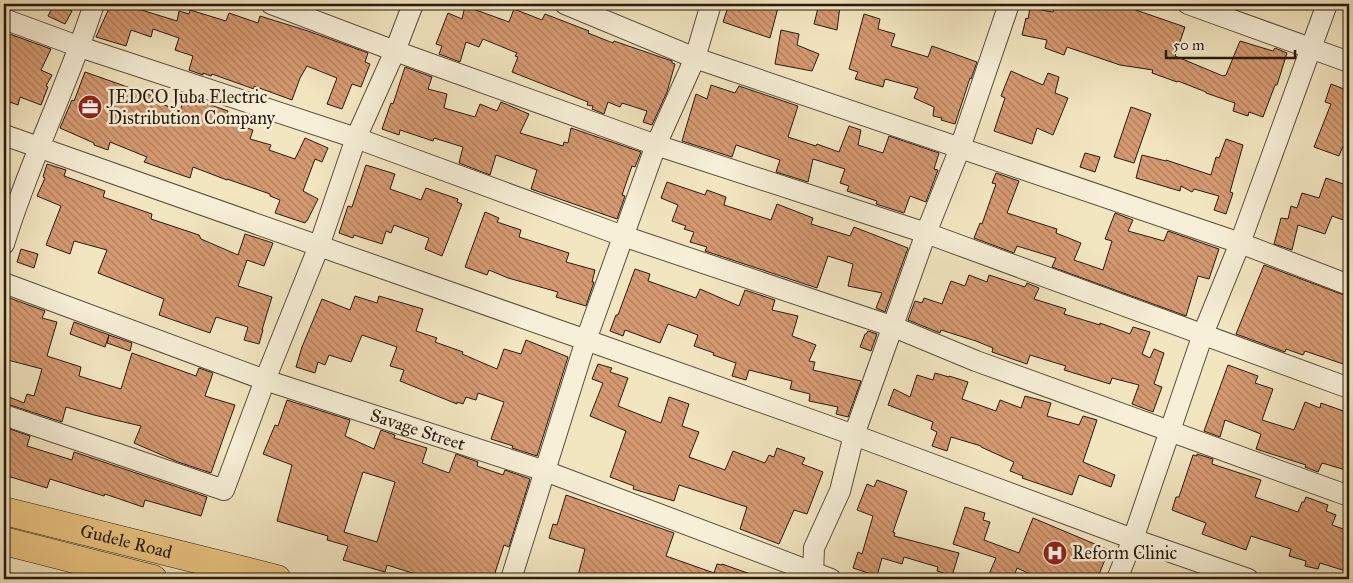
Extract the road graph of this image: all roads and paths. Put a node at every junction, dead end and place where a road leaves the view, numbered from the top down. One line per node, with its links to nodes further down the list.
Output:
1 (94, 4): 10 (street)
2 (271, 4): 12 (street)
3 (413, 4): 12 (street)
4 (565, 4): 13 (street)
5 (711, 4): 13 (street)
6 (1009, 4): 19 (street)
7 (1188, 4): 11 (street)
8 (1327, 4): 11 (street)
9 (4, 19): 10 (street)
10 (80, 47): 16 (street); 18 (street)
11 (1311, 48): 14 (street); 22 (street)
12 (395, 51): 16 (street); 17 (street)
13 (695, 58): 17 (street); 19 (street)
14 (1349, 62)
15 (4, 135): 18 (street)
16 (356, 138): 21 (street); 24 (street)
17 (656, 145): 20 (street); 21 (street)
18 (38, 148): 23 (street); 24 (street)
19 (960, 148): 20 (street); 22 (street)
20 (926, 233): 27 (street); 28 (street)
21 (623, 236): 27 (street); 29 (street)
22 (1240, 243): 26 (street); 28 (street)
23 (4, 244)
24 (319, 246): 29 (street); 30 (street)
25 (4, 283): 30 (street, Savage Street)
26 (1349, 285)
27 (894, 327): 33 (street); 34 (street)
28 (1203, 334): 31 (street); 33 (street)
29 (586, 340): 34 (street); 35 (street)
30 (265, 380): 32 (street); 35 (street, Savage Street)
31 (1349, 388)
32 (4, 415)
33 (1169, 430): 36 (street); 38 (street)
34 (854, 436): 38 (street); 40 (street)
35 (545, 471): 40 (street, Savage Street); 43 (street)
36 (1349, 496)
37 (4, 511): 42 (highway, Gudele Road)
38 (1133, 539): 44 (street); 45 (street)
39 (4, 541): 41 (highway, Gudele Road)
40 (818, 577)
41 (153, 579)
42 (277, 579)
43 (512, 579)
44 (1116, 579)
45 (1248, 579)

